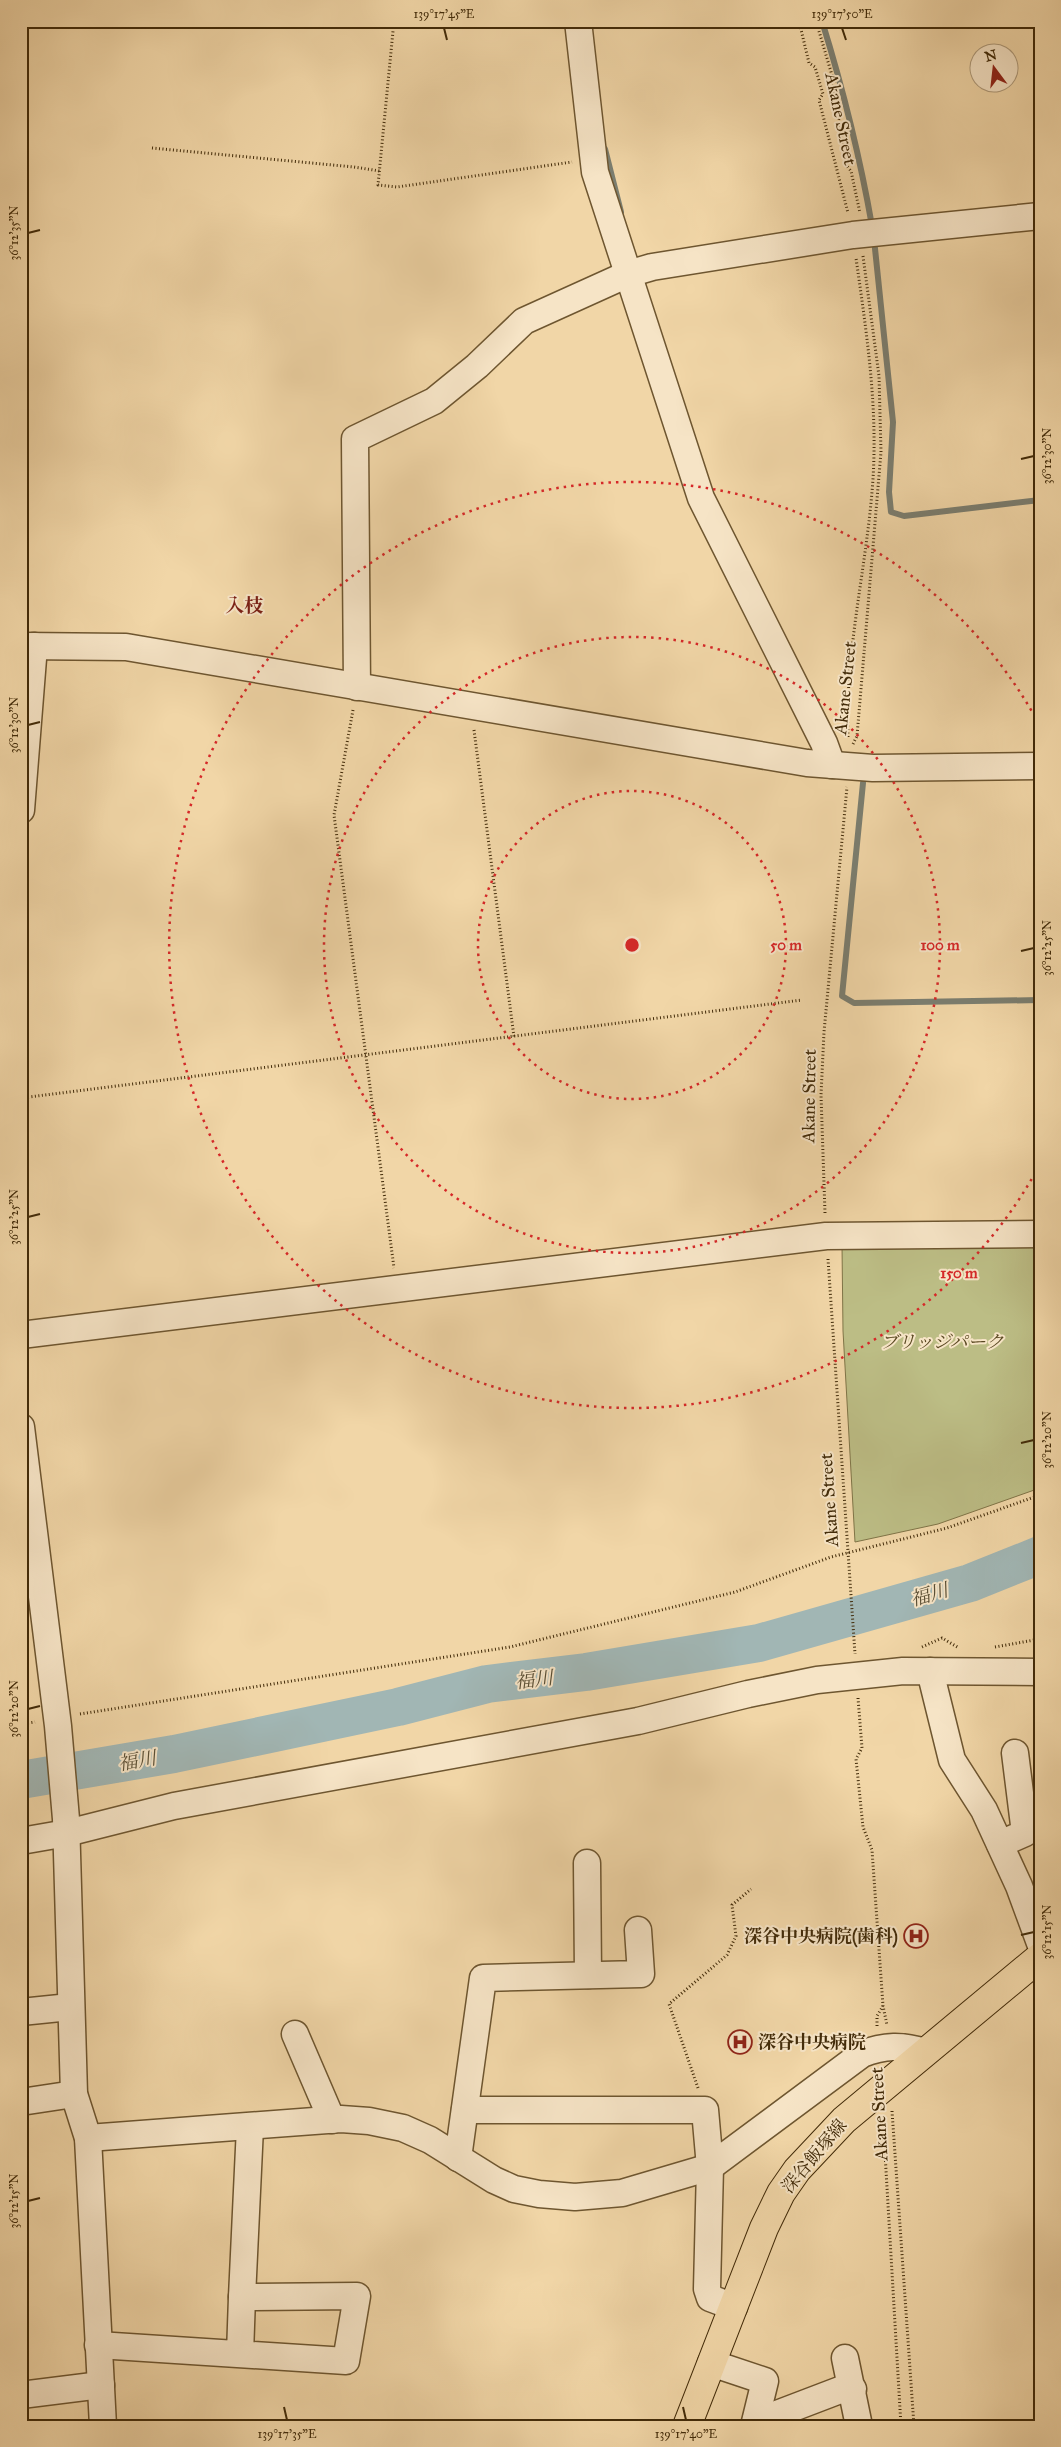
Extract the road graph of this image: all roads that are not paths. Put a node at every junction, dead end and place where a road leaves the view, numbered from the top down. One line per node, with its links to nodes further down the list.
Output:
1 (578, 24): 3 (street)
2 (1040, 216): 3 (street)
3 (628, 274): 5 (street); 6 (street)
4 (28, 646): 5 (street); 8 (street)
5 (357, 687): 6 (street)
6 (843, 766): 7 (street)
7 (1040, 766)
8 (21, 810)
9 (1040, 1234): 10 (street)
10 (21, 1335)
11 (21, 1427): 15 (street)
12 (930, 1671): 13 (street); 15 (street); 17 (street)
13 (1040, 1672)
14 (1015, 1753): 17 (street)
15 (66, 1826): 16 (street); 23 (street)
16 (21, 1841)
17 (1000, 1844): 20 (street)
18 (587, 1863): 22 (street)
19 (638, 1930): 22 (street)
20 (1040, 1943)
21 (1040, 1957): 26 (main road, 深谷飯塚線)
22 (588, 1975): 29 (street)
23 (70, 2007): 24 (street); 27 (street)
24 (21, 2012)
25 (295, 2034): 30 (street)
26 (925, 2052): 34 (street); 36 (main road, 深谷飯塚線)
27 (74, 2094): 28 (street); 32 (street)
28 (21, 2102)
29 (465, 2110): 33 (street); 34 (street)
30 (332, 2120): 31 (street); 33 (street)
31 (250, 2127): 32 (street); 35 (street)
32 (88, 2138): 37 (street)
33 (458, 2158): 34 (street)
34 (710, 2167): 36 (street)
35 (242, 2297): 38 (street); 38 (street)
36 (734, 2307): 40 (main road, 深谷飯塚線)
37 (98, 2345): 38 (street); 41 (street)
38 (240, 2354)
39 (845, 2358): 42 (street)
40 (711, 2363): 44 (street); 46 (main road, 深谷飯塚線)
41 (101, 2385): 43 (street); 45 (street)
42 (853, 2389): 44 (street); 47 (street)
43 (21, 2395)
44 (755, 2423)
45 (103, 2426)
46 (687, 2426)
47 (859, 2426)

